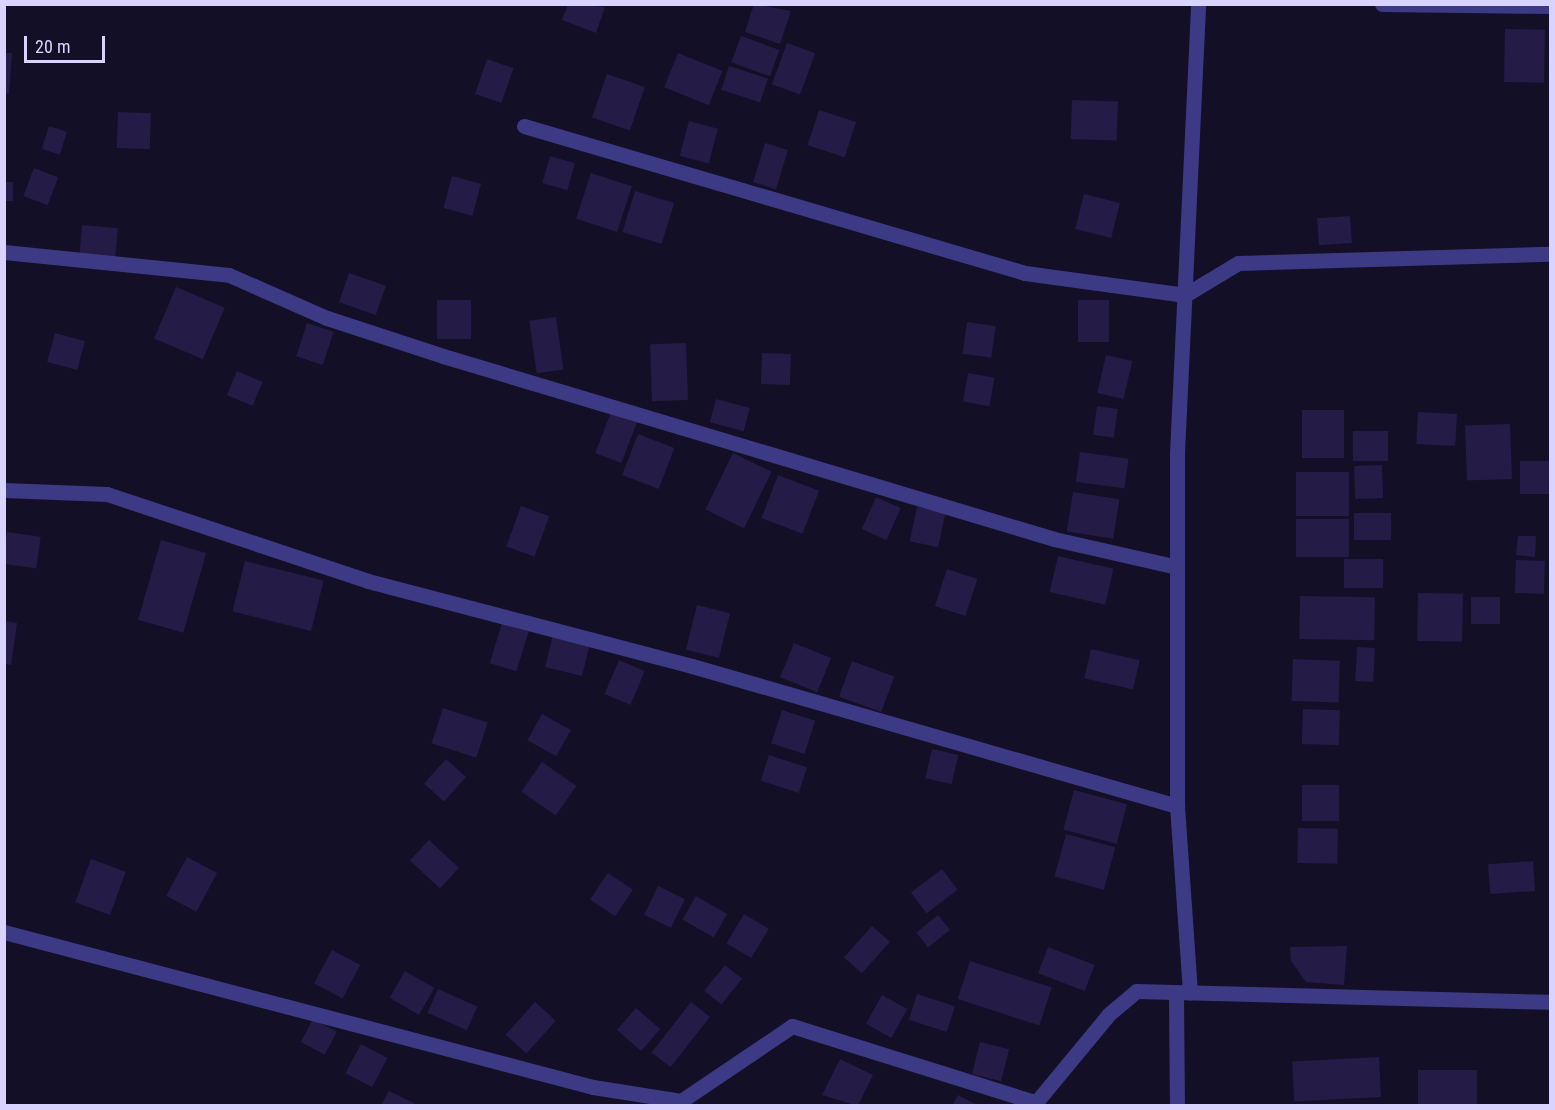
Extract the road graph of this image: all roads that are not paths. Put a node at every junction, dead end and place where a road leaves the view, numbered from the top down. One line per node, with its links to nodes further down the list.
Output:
1 (1198, 4): 7 (street)
2 (1382, 4): 3 (street)
3 (1551, 6)
4 (524, 126): 7 (street)
5 (4, 252): 9 (street)
6 (1551, 254): 7 (street)
7 (1185, 295): 9 (street)
8 (4, 490): 10 (street)
9 (1177, 567): 10 (street)
10 (1177, 806): 12 (street)
11 (4, 932): 14 (street)
12 (1183, 994): 13 (street); 14 (street); 15 (street)
13 (1551, 1002)
14 (1034, 1104)
15 (1177, 1106)

